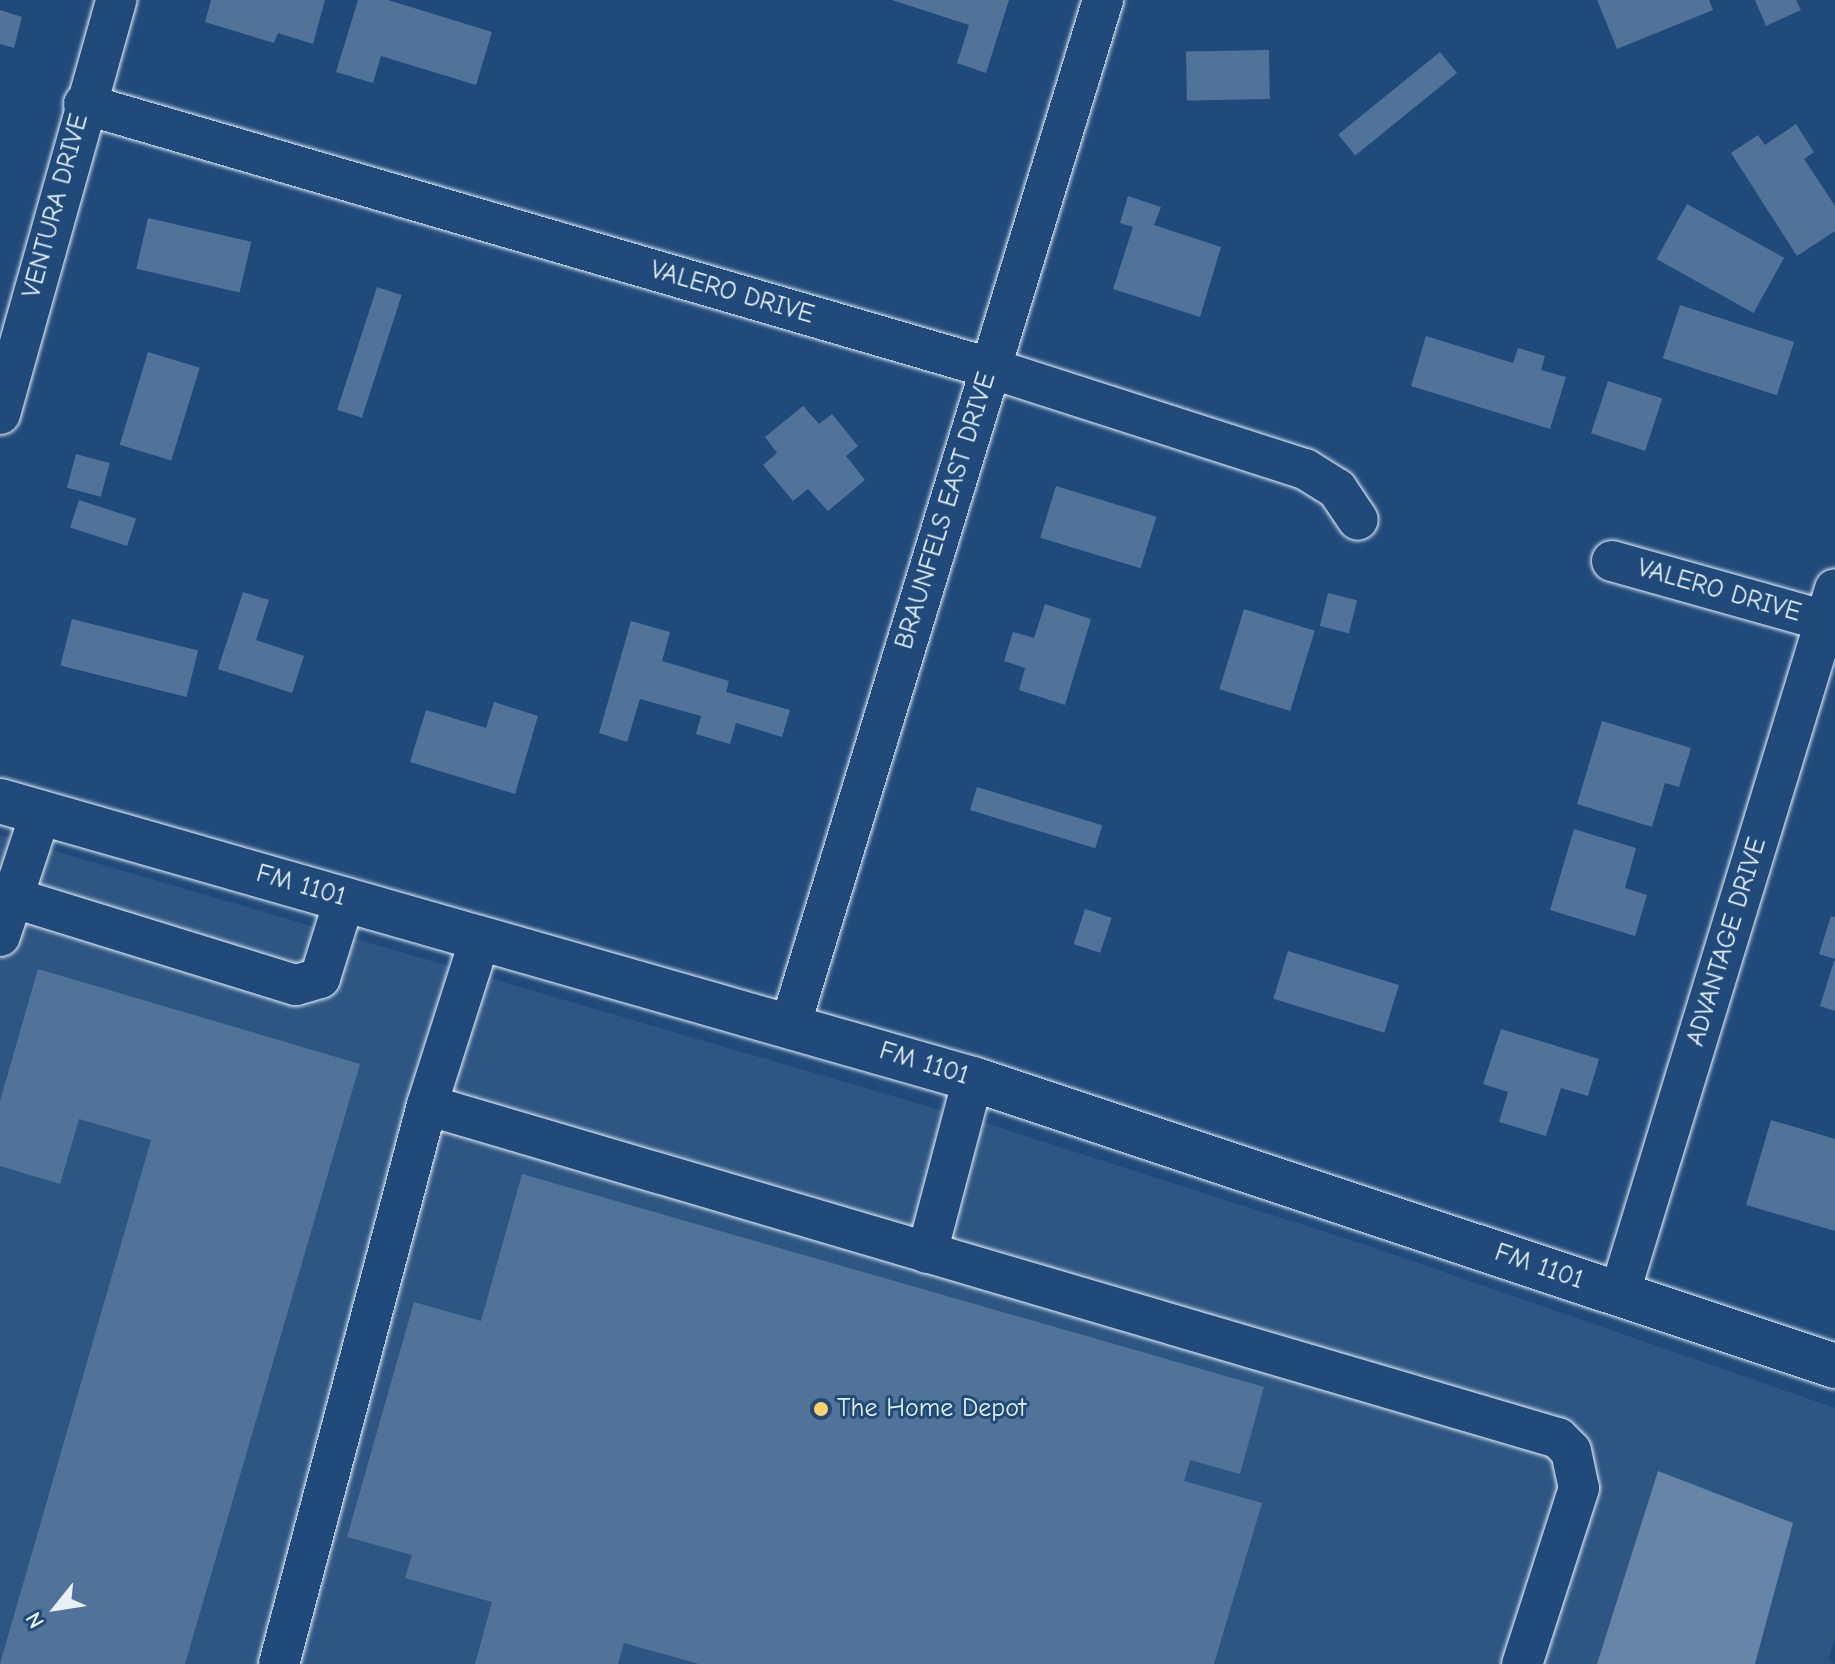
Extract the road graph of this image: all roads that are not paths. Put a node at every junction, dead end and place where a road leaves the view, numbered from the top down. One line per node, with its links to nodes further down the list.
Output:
1 (116, 0): 3 (street, VENTURA DRIVE)
2 (1103, 0): 4 (street, BRAUNFELS EAST DRIVE)
3 (84, 104): 4 (street, VALERO DRIVE); 5 (street, VENTURA DRIVE)
4 (990, 368): 6 (street, VALERO DRIVE); 14 (street, BRAUNFELS EAST DRIVE)
5 (0, 414)
6 (1358, 520)
7 (1612, 561): 8 (street, VALERO DRIVE)
8 (1830, 605): 18 (street, ADVANTAGE DRIVE)
9 (20, 806): 10 (street); 11 (main road, FM 1101 / FM 1101)
10 (11, 897): 11 (street); 12 (street)
11 (345, 898): 13 (main road, FM 1101 / FM 1101)
12 (0, 936)
13 (480, 939): 14 (main road, FM 1101 / FM 1101); 16 (street)
14 (791, 1023): 15 (main road, FM 1101 / FM 1101)
15 (973, 1079): 17 (street); 18 (main road, FM 1101 / FM 1101)
16 (427, 1105): 17 (street); 20 (street)
17 (927, 1253): 21 (street)
18 (1619, 1295): 19 (main road, FM 1101 / FM 1101)
19 (1835, 1366)
20 (279, 1664)
21 (1522, 1664)

